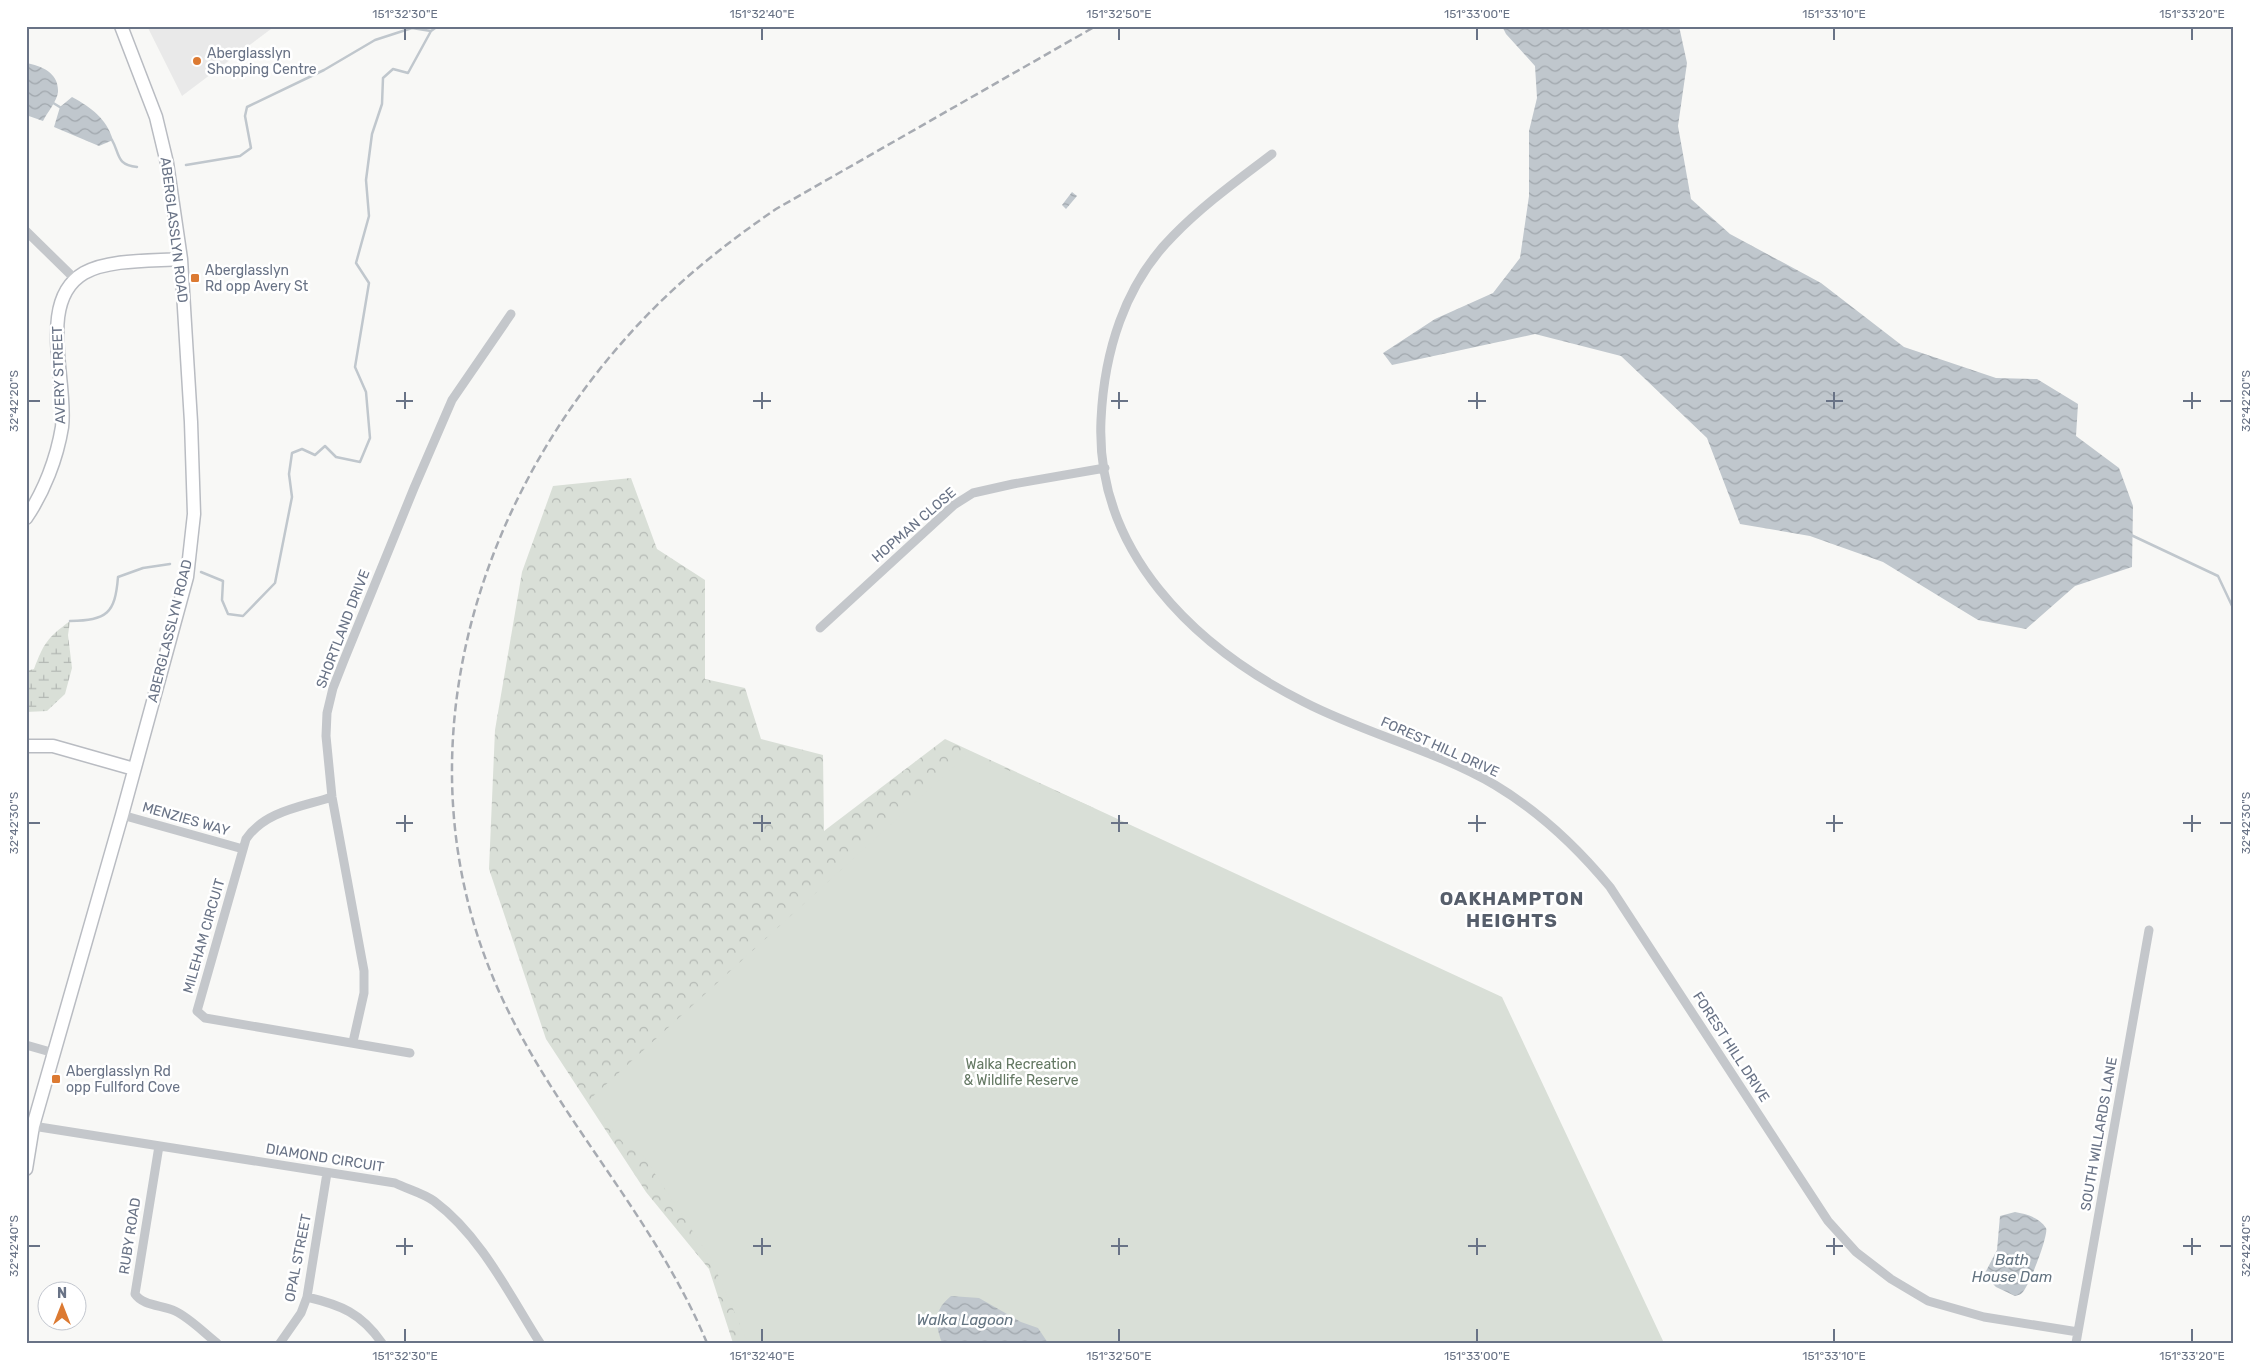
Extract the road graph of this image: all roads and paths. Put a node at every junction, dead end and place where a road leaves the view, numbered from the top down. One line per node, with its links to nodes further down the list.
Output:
1 (121, 26): 4 (main road, ABERGLASSLYN ROAD)
2 (1272, 154): 7 (street, FOREST HILL DRIVE)
3 (26, 230): 5 (street)
4 (181, 258): 5 (main road); 11 (main road, ABERGLASSLYN ROAD)
5 (75, 279): 8 (main road, AVERY STREET)
6 (511, 314): 12 (street, SHORTLAND DRIVE)
7 (1104, 468): 9 (street, HOPMAN CLOSE); 25 (street, FOREST HILL DRIVE)
8 (26, 518)
9 (820, 628)
10 (26, 746): 11 (main road)
11 (134, 769): 13 (main road, ABERGLASSLYN ROAD)
12 (332, 797): 14 (street, MILEHAM CIRCUIT); 16 (street, SHORTLAND DRIVE)
13 (122, 815): 14 (street, MENZIES WAY); 18 (main road, ABERGLASSLYN ROAD)
14 (243, 850): 16 (street, MILEHAM CIRCUIT)
15 (2149, 930): 25 (street, SOUTH WILLARDS LANE)
16 (354, 1042): 19 (street, MILEHAM CIRCUIT)
17 (26, 1045): 18 (street)
18 (54, 1053): 20 (main road, ABERGLASSLYN ROAD)
19 (410, 1053)
20 (33, 1126): 21 (street, DIAMOND CIRCUIT); 22 (main road, ABERGLASSLYN ROAD)
21 (159, 1146): 23 (street, DIAMOND CIRCUIT); 26 (street, RUBY ROAD)
22 (26, 1169)
23 (328, 1173): 24 (street, OPAL STREET); 29 (street, DIAMOND CIRCUIT)
24 (307, 1297): 27 (street, OPAL STREET); 28 (street)
25 (2078, 1332): 30 (street, SOUTH WILLARDS LANE)
26 (217, 1343)
27 (280, 1343)
28 (382, 1343)
29 (540, 1343)
30 (2076, 1343)

